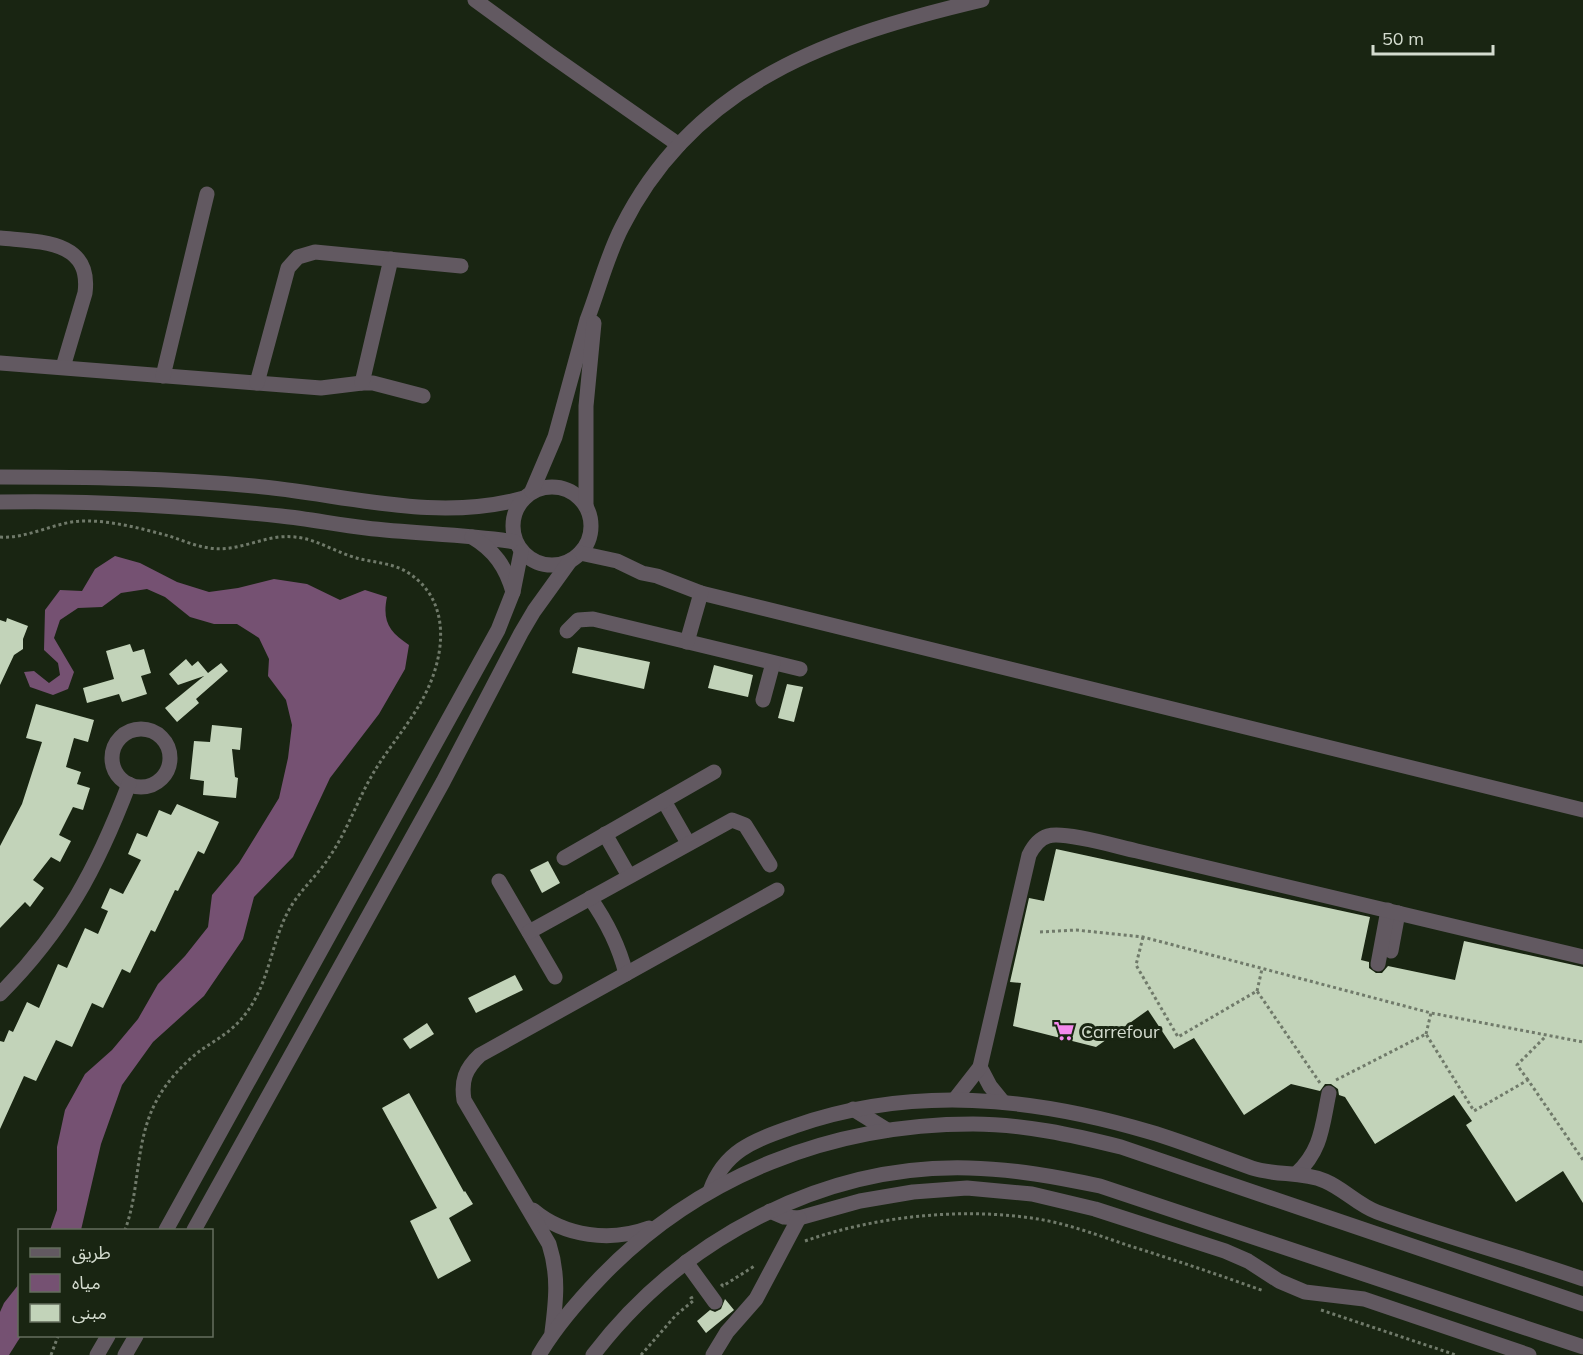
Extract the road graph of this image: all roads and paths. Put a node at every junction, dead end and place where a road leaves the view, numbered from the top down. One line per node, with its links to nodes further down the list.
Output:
1 (475, 0): 3 (street)
2 (982, 0): 3 (street)
3 (679, 145): 8 (street)
4 (207, 194): 11 (street)
5 (0, 238): 10 (street)
6 (391, 259): 7 (street); 12 (street); 13 (street)
7 (461, 266)
8 (595, 302): 16 (street); 18 (street)
9 (0, 363): 10 (street)
10 (63, 368): 11 (street)
11 (163, 376): 12 (street)
12 (257, 383): 13 (street)
13 (362, 383): 14 (street)
14 (423, 396)
15 (0, 477): 16 (street)
16 (528, 494): 18 (street); 21 (street)
17 (0, 502): 19 (street)
18 (586, 506): 22 (street)
19 (469, 536): 21 (street); 23 (street)
20 (0, 537): 73 (path)
21 (518, 547): 22 (street); 23 (street)
22 (575, 557): 24 (street); 75 (street)
23 (513, 592): 74 (street)
24 (701, 593): 26 (street); 33 (street)
25 (567, 631): 26 (street)
26 (687, 642): 27 (street)
27 (773, 663): 28 (street); 29 (street)
28 (800, 669)
29 (763, 700)
30 (714, 772): 32 (street)
31 (129, 784): 52 (street)
32 (664, 801): 34 (street); 35 (street)
33 (1583, 810)
34 (605, 834): 36 (street); 38 (street)
35 (688, 843): 37 (street); 38 (street)
36 (564, 858)
37 (770, 865)
38 (629, 876): 41 (street)
39 (499, 881): 43 (street)
40 (777, 890): 49 (street)
41 (590, 898): 43 (street); 49 (street)
42 (1393, 912): 46 (street); 47 (street); 57 (street)
43 (529, 932): 50 (street)
44 (1040, 932): 45 (path)
45 (1143, 937): 48 (path); 51 (path)
46 (1583, 957)
47 (1383, 965)
48 (1262, 969): 51 (path); 53 (path)
49 (626, 974): 69 (street)
50 (555, 977)
51 (1257, 991): 59 (path)
52 (0, 994)
53 (1431, 1013): 54 (path); 55 (path)
54 (1426, 1034): 58 (path); 59 (path)
55 (1546, 1036): 56 (path); 58 (path)
56 (1583, 1042)
57 (980, 1067): 60 (street); 61 (street)
58 (1528, 1080): 65 (path)
59 (1328, 1087): 64 (street)
60 (955, 1099): 61 (street); 62 (street)
61 (1003, 1102): 66 (street)
62 (853, 1109): 63 (street); 68 (street)
63 (887, 1130): 68 (street); 80 (street)
64 (1317, 1148): 66 (street); 67 (street)
65 (1583, 1160)
66 (1296, 1174): 67 (street)
67 (1325, 1181): 77 (street)
68 (710, 1191): 72 (street)
69 (524, 1202): 72 (street); 86 (street)
70 (770, 1211): 71 (street); 78 (street); 90 (street)
71 (799, 1218): 76 (street); 99 (street)
72 (656, 1226): 86 (street)
73 (125, 1229)
74 (167, 1229)
75 (195, 1229)
76 (782, 1250): 81 (path); 82 (path); 97 (street)
77 (1528, 1260): 79 (street); 80 (street)
78 (686, 1262): 81 (street); 95 (street)
79 (1583, 1279)
80 (1521, 1284): 84 (street)
81 (705, 1288): 83 (street); 96 (path)
82 (1267, 1292)
83 (715, 1302)
84 (1583, 1304)
85 (1321, 1310): 98 (path)
86 (551, 1334): 94 (street)
87 (57, 1337): 91 (path)
88 (107, 1337): 92 (street)
89 (135, 1337): 93 (street)
90 (1583, 1347)
91 (51, 1355)
92 (97, 1355)
93 (125, 1355)
94 (539, 1355)
95 (593, 1355)
96 (640, 1355)
97 (713, 1355)
98 (1456, 1355)
99 (1529, 1355)

